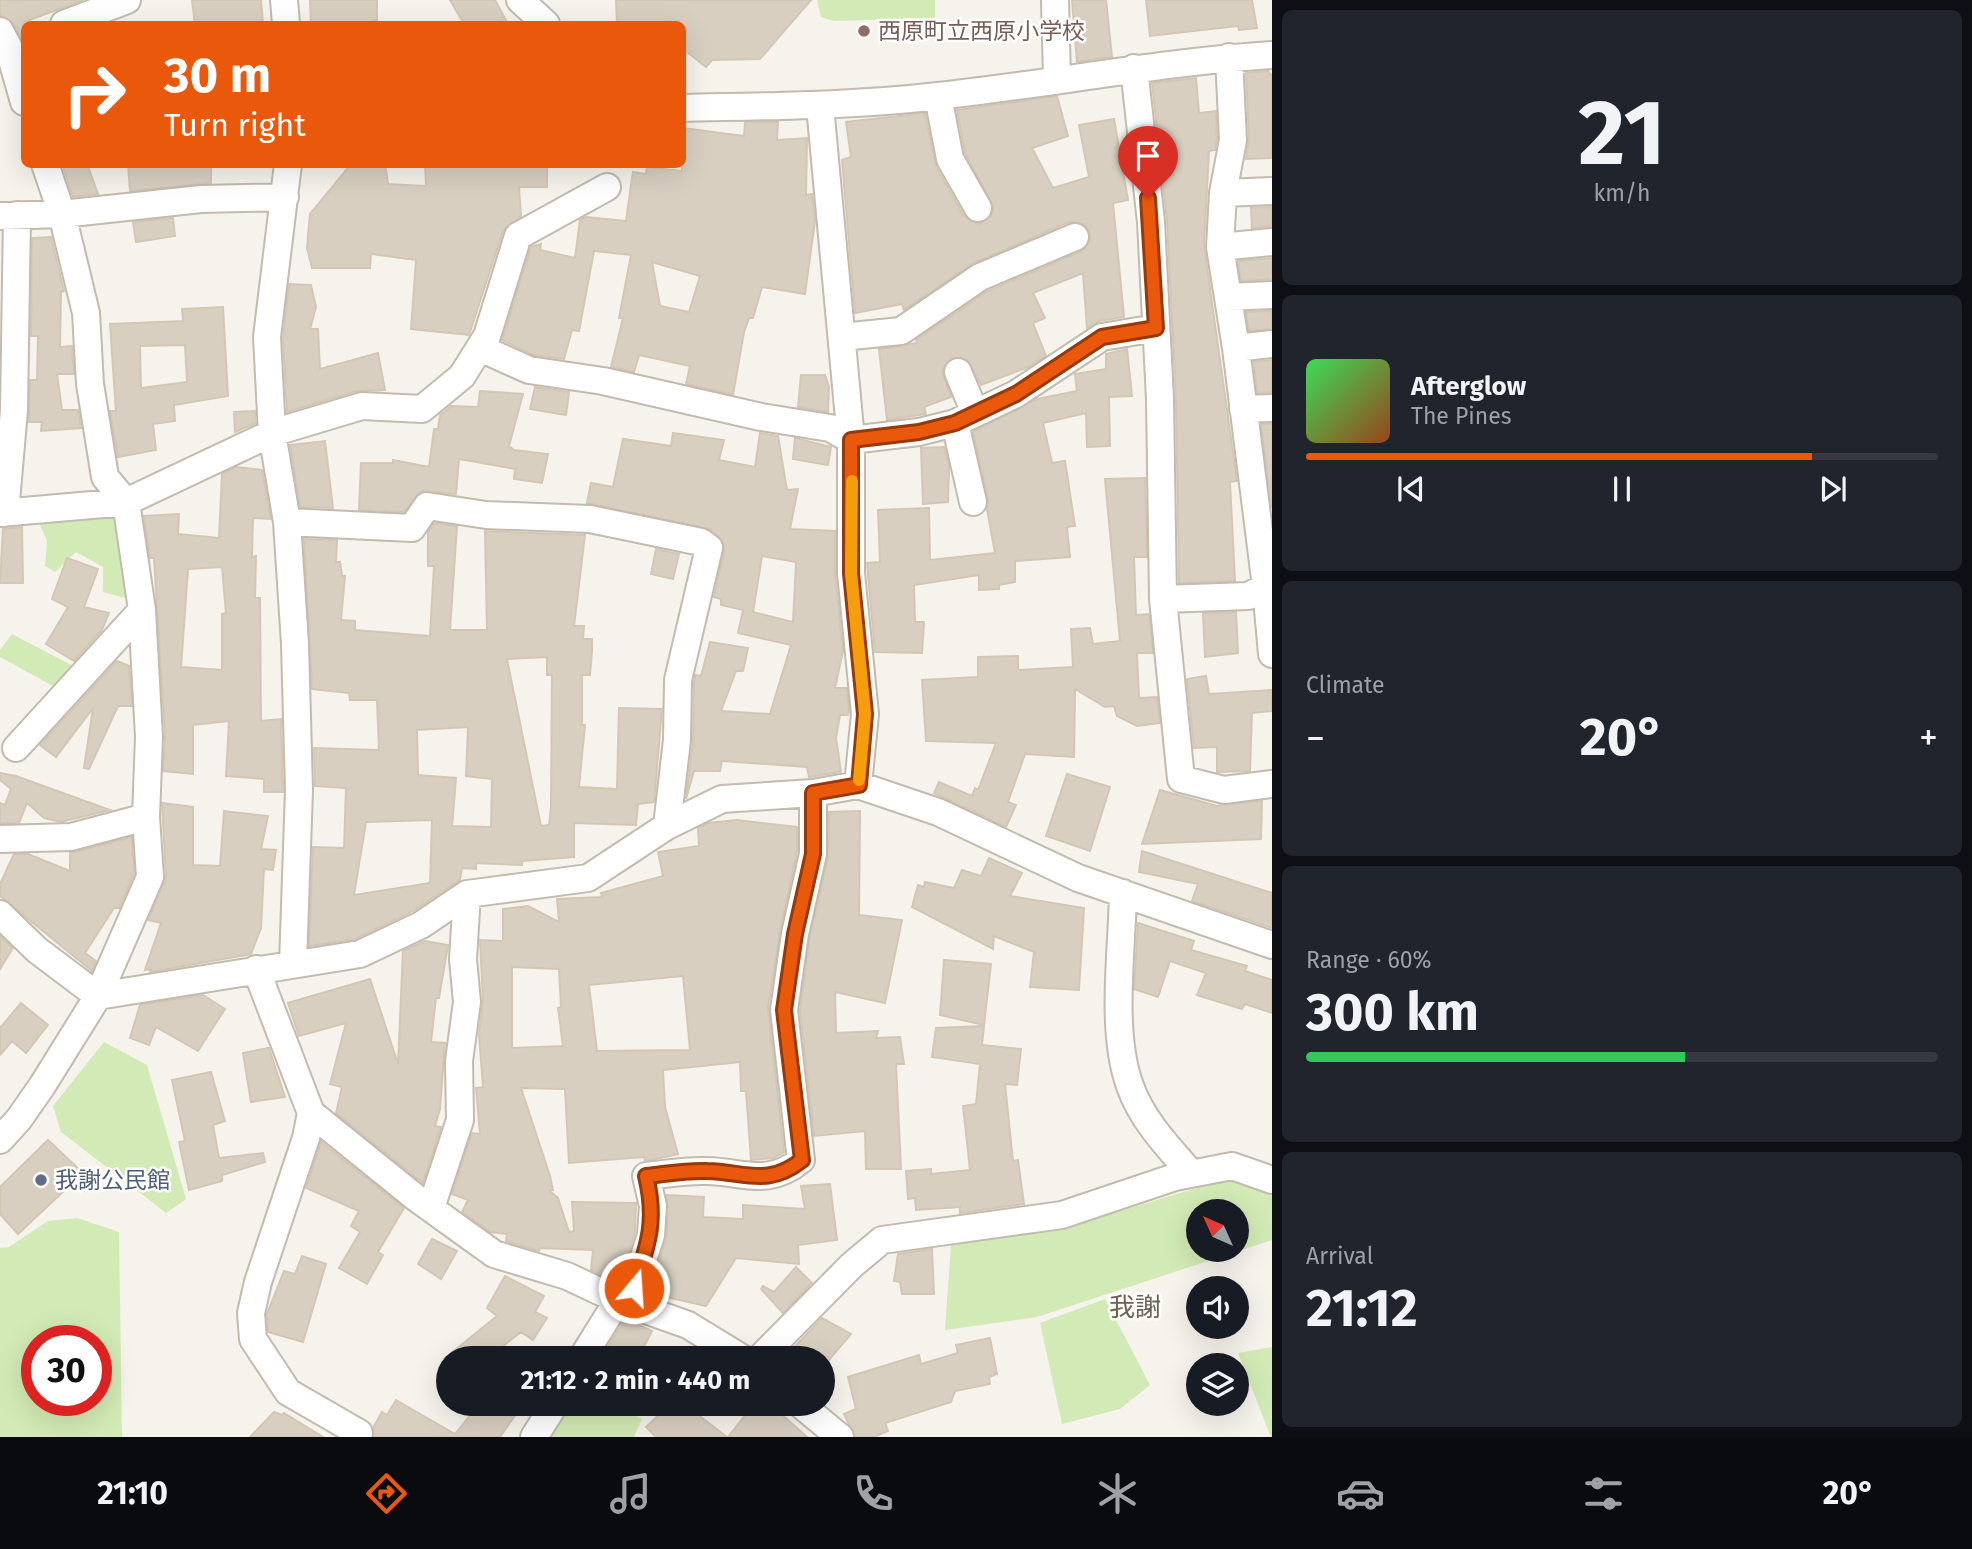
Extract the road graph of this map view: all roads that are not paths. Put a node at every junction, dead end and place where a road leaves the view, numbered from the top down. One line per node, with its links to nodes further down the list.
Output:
1 (127, 0): 5 (street)
2 (284, 0): 6 (street)
3 (520, 0): 7 (street)
4 (1055, 0): 12 (street)
5 (72, 21)
6 (286, 21)
7 (542, 21)
8 (8, 42): 13 (street)
9 (1272, 55): 10 (street)
10 (1229, 58): 11 (street); 21 (street)
11 (1134, 68): 12 (street); 31 (street)
12 (1057, 79): 14 (street)
13 (21, 91)
14 (938, 96): 15 (street); 23 (street)
15 (820, 106): 16 (street); 32 (street)
16 (686, 108)
17 (46, 168): 24 (street)
18 (288, 168): 22 (street)
19 (607, 187): 34 (street)
20 (1272, 191): 21 (street)
21 (1223, 193): 28 (street)
22 (285, 197): 24 (street); 40 (street)
23 (978, 208)
24 (62, 214): 25 (street); 43 (street)
25 (9, 216): 45 (street)
26 (1075, 237): 32 (street)
27 (1272, 242): 28 (street)
28 (1220, 247): 30 (street)
29 (1272, 295): 30 (street)
30 (1228, 297): 35 (street)
31 (1156, 328): 39 (street); 48 (street)
32 (842, 337): 41 (street)
33 (1272, 344): 35 (street)
34 (480, 348): 40 (street); 41 (street)
35 (1236, 348): 38 (street)
36 (958, 372): 39 (street)
37 (1272, 408): 38 (street)
38 (1243, 409): 42 (street)
39 (965, 418): 41 (street); 44 (street)
40 (272, 433): 43 (street); 46 (street)
41 (851, 440): 53 (street)
42 (1262, 468): 47 (street)
43 (126, 502): 45 (street); 49 (street)
44 (973, 502)
45 (2, 513)
46 (287, 523): 56 (street); 62 (street)
47 (1269, 586): 48 (street); 50 (street)
48 (1163, 599): 52 (street)
49 (142, 610): 51 (street); 55 (street)
50 (1272, 654)
51 (16, 748)
52 (1272, 784)
53 (859, 785): 54 (street); 58 (street)
54 (813, 793): 56 (street); 70 (street)
55 (146, 817): 57 (street); 64 (street)
56 (667, 826): 59 (street)
57 (0, 839)
58 (1123, 893): 61 (street); 67 (street)
59 (467, 894): 62 (street); 69 (street)
60 (0, 914): 64 (street)
61 (1272, 945)
62 (293, 964): 63 (street)
63 (257, 969): 64 (street); 65 (street)
64 (98, 996): 66 (street)
65 (311, 1113): 69 (street); 76 (street)
66 (0, 1140)
67 (1191, 1173): 68 (street); 73 (street)
68 (1272, 1180)
69 (431, 1208): 70 (street)
70 (618, 1300): 71 (street); 72 (street)
71 (589, 1346)
72 (722, 1346)
73 (772, 1346)
74 (547, 1416): 77 (street)
75 (815, 1416): 78 (street)
76 (359, 1433)
77 (534, 1437)
78 (840, 1437)

